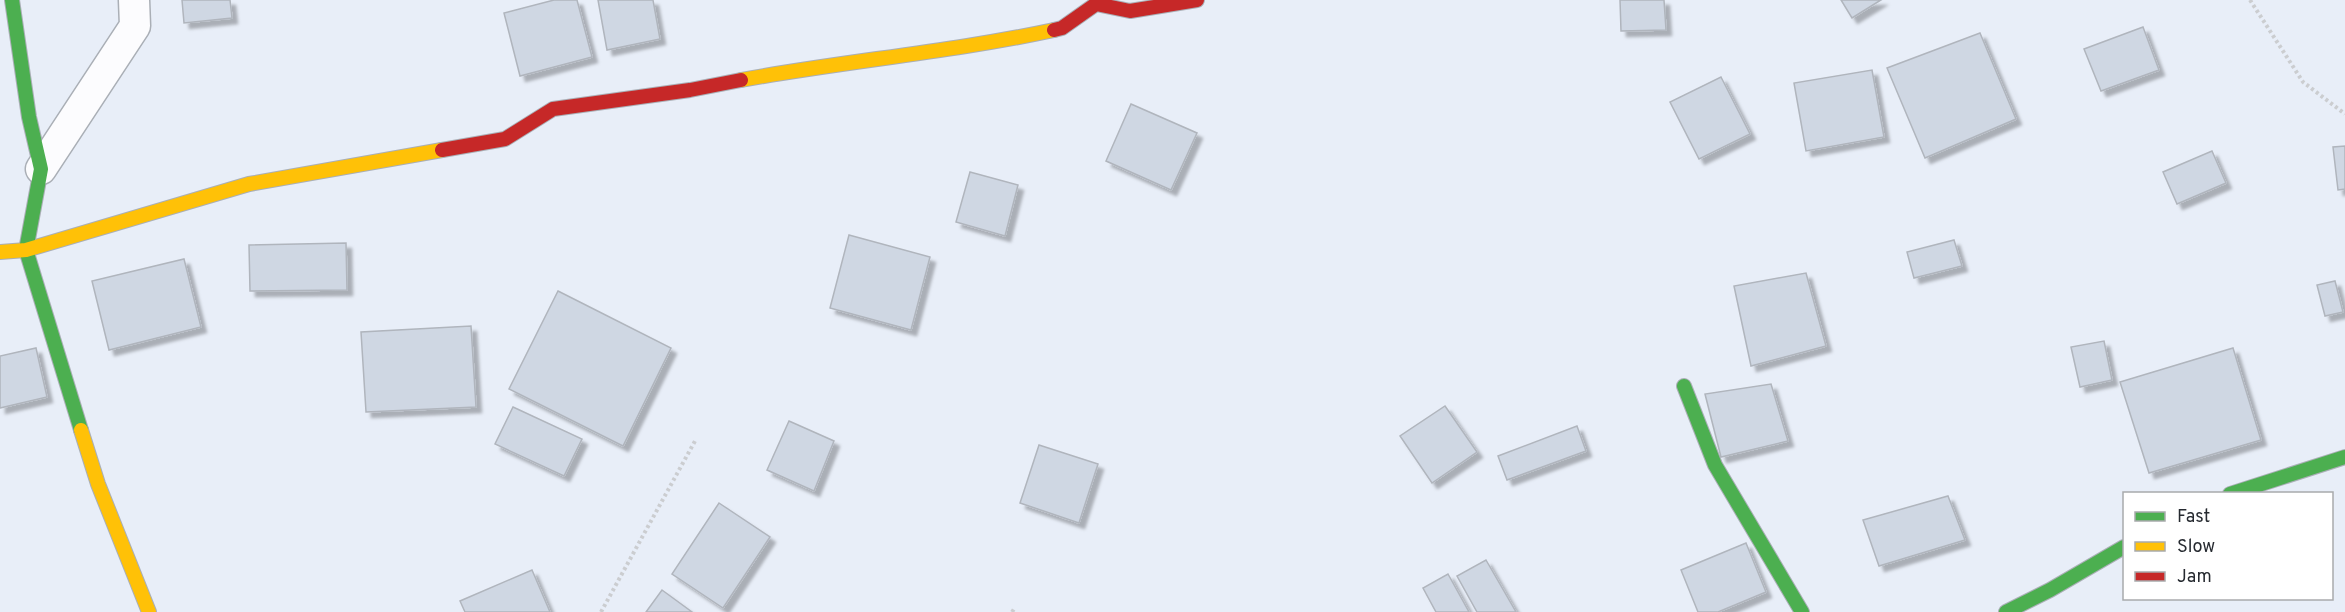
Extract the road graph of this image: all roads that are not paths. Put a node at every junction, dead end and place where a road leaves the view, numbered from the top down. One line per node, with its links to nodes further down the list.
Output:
1 (12, 0): 4 (street)
2 (134, 0): 4 (street)
3 (1197, 0): 5 (street)
4 (41, 170): 5 (street)
5 (26, 250): 6 (street); 11 (street)
6 (0, 252)
7 (1684, 386): 12 (street)
8 (2345, 458): 9 (street)
9 (2236, 492)
10 (2123, 548): 13 (street)
11 (149, 612)
12 (1802, 612)
13 (2006, 612)

